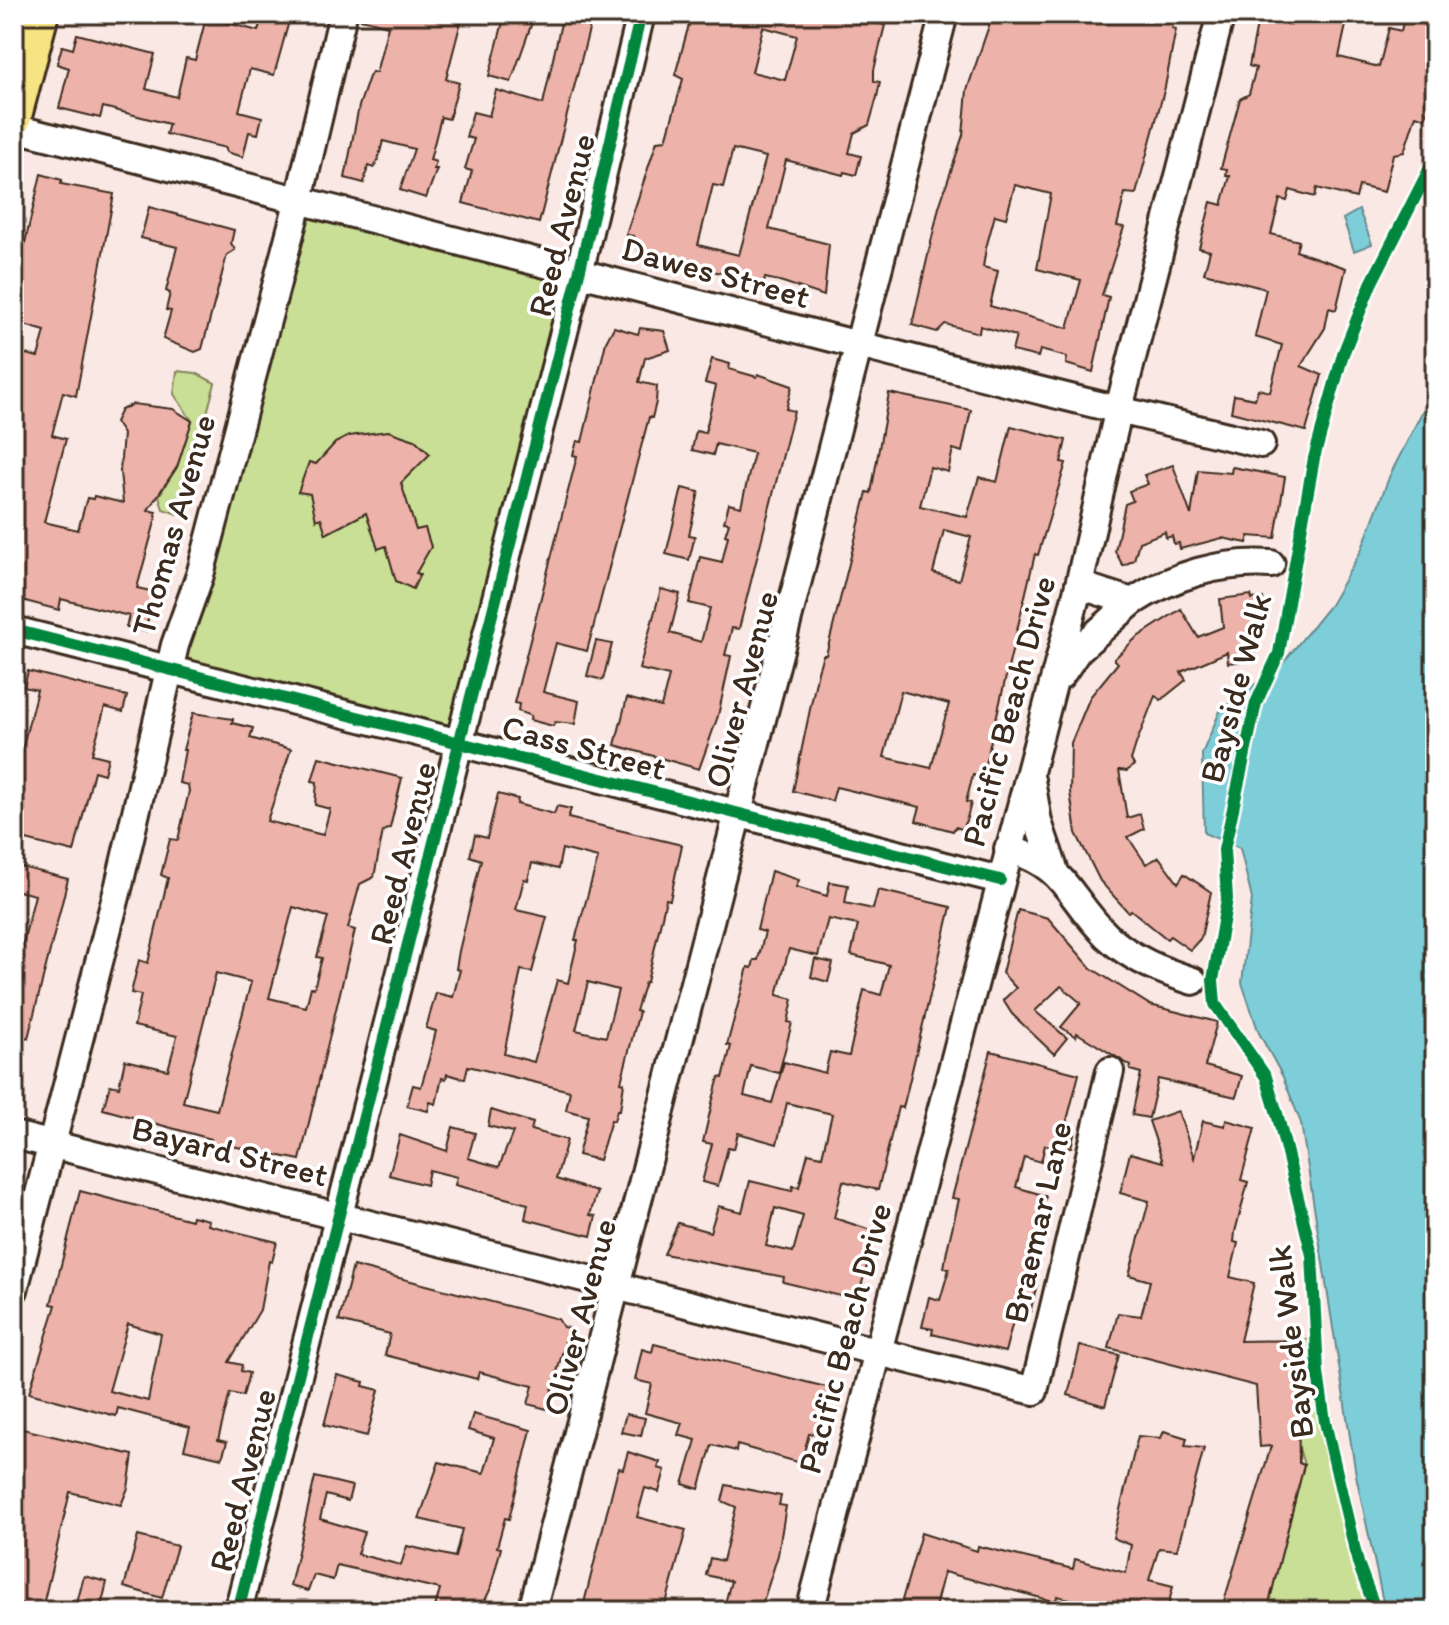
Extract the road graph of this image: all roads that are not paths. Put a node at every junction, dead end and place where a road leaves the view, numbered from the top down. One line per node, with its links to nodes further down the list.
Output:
1 (42, 14): 6 (main road)
2 (343, 14): 8 (street, Thomas Avenue)
3 (641, 14): 9 (street, Reed Avenue)
4 (944, 14): 10 (street, Oliver Avenue)
5 (1221, 14): 11 (street, Pacific Beach Drive)
6 (14, 120)
7 (14, 128): 8 (street, Dawes Street)
8 (299, 199): 9 (street, Dawes Street); 17 (street, Thomas Avenue)
9 (579, 273): 10 (street, Dawes Street); 19 (street, Reed Avenue)
10 (858, 347): 11 (street, Dawes Street); 21 (street, Oliver Avenue)
11 (1118, 412): 12 (street, Dawes Street); 14 (street, Pacific Beach Drive)
12 (1261, 444)
13 (1271, 564): 15 (street)
14 (1079, 585): 15 (street); 18 (street, Pacific Beach Drive)
15 (1132, 602): 18 (street)
16 (14, 630): 17 (street, Cass Street)
17 (169, 670): 19 (street, Cass Street); 28 (street, Thomas Avenue)
18 (1050, 692): 20 (street, Pacific Beach Drive)
19 (459, 743): 21 (street, Cass Street); 29 (street, Reed Avenue)
20 (1031, 764): 22 (street, Pacific Beach Drive); 23 (street)
21 (737, 816): 24 (street, Cass Street); 30 (street, Oliver Avenue)
22 (1008, 849): 23 (street); 24 (street, Pacific Beach Drive)
23 (1054, 869): 25 (street)
24 (1000, 880): 32 (street, Pacific Beach Drive)
25 (1193, 981)
26 (1110, 1071): 33 (street, Braemar Lane)
27 (14, 1135): 28 (street, Bayard Street)
28 (52, 1144): 29 (street, Bayard Street); 31 (street, Thomas Avenue)
29 (339, 1216): 30 (street, Bayard Street); 34 (street, Reed Avenue)
30 (616, 1284): 32 (street, Bayard Street); 35 (street, Oliver Avenue)
31 (14, 1290)
32 (878, 1351): 33 (street, Bayard Street); 36 (street, Pacific Beach Drive)
33 (1034, 1391)
34 (238, 1611)
35 (532, 1611)
36 (810, 1611)

